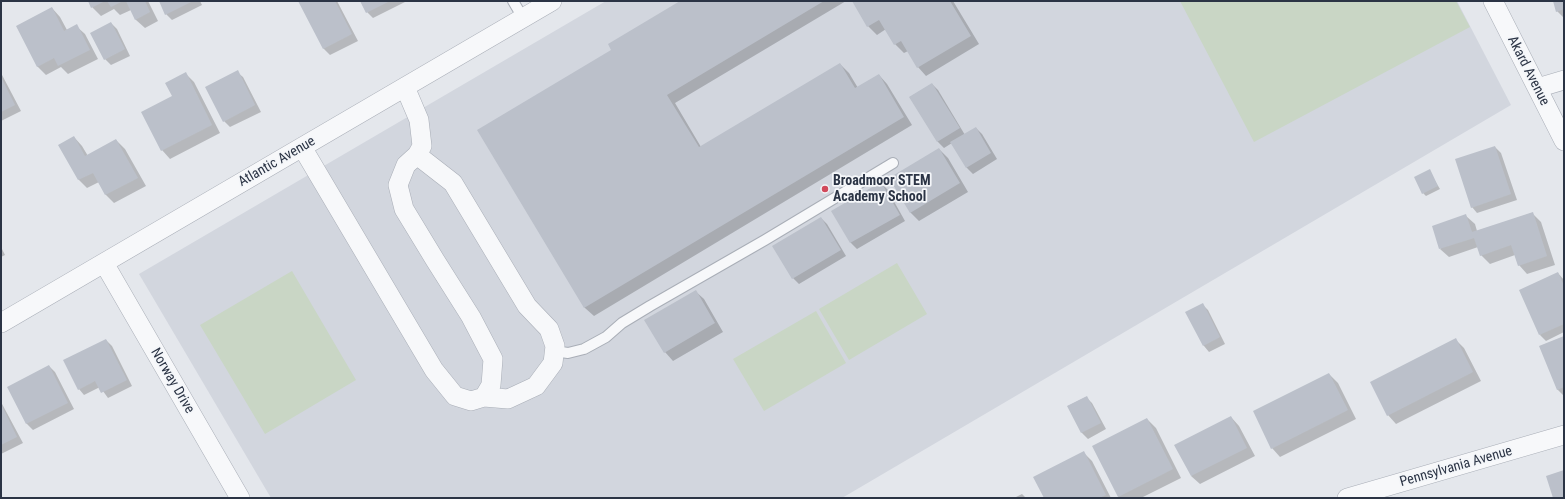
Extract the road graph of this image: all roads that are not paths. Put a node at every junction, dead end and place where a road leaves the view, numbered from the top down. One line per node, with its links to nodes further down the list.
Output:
1 (513, 1): 4 (lane)
2 (552, 1): 4 (street, Atlantic Avenue)
3 (1493, 1): 7 (street, Akard Avenue)
4 (523, 18): 6 (street, Atlantic Avenue)
5 (1564, 80): 7 (street)
6 (405, 87): 9 (street, Atlantic Avenue); 10 (street)
7 (1537, 88): 8 (street, Akard Avenue)
8 (1564, 141)
9 (302, 147): 12 (street, Atlantic Avenue); 15 (street)
10 (417, 155): 14 (street); 15 (street)
11 (893, 163): 14 (lane)
12 (104, 263): 13 (street, Atlantic Avenue); 18 (street, Norway Drive)
13 (1, 323)
14 (554, 351): 15 (street)
15 (484, 397)
16 (1564, 436): 17 (street, Pennsylvania Avenue)
17 (1367, 495): 19 (street, Pennsylvania Avenue)
18 (240, 498)
19 (1347, 498)

